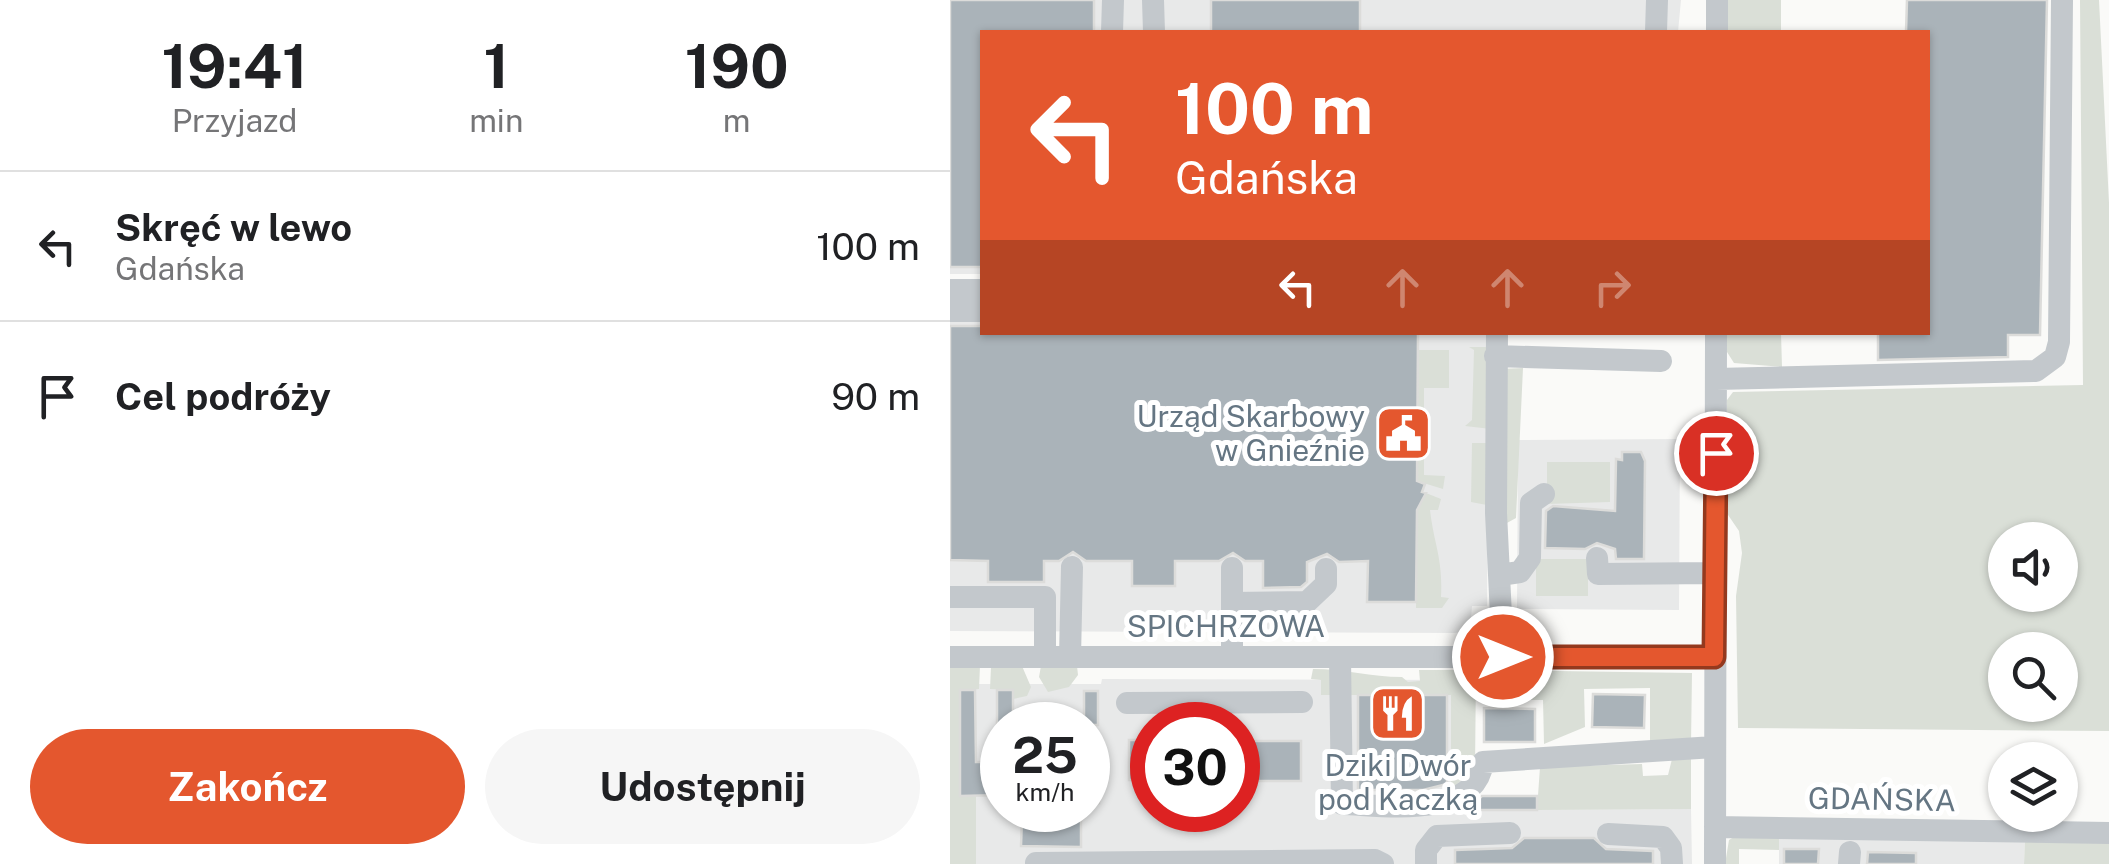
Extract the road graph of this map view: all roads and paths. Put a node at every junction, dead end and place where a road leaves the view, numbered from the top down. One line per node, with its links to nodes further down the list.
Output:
1 (1113, 0): 6 (street)
2 (1153, 0): 7 (street)
3 (1656, 0): 8 (street)
4 (1717, 0): 9 (street)
5 (2062, 0): 17 (street)
6 (1112, 30)
7 (1154, 30)
8 (1656, 30)
9 (1717, 30)
10 (950, 290): 11 (street)
11 (980, 290)
12 (950, 310): 13 (street)
13 (980, 311)
14 (1716, 335): 17 (street)
15 (1496, 344): 16 (street); 24 (street)
16 (1660, 360)
17 (1716, 379): 23 (street)
18 (1544, 494): 24 (street)
19 (1597, 558): 23 (street)
20 (1072, 567): 29 (street)
21 (1232, 568): 26 (street)
22 (1326, 568): 26 (street)
23 (1714, 574): 34 (street)
24 (1500, 575): 33 (street)
25 (950, 598): 28 (street)
26 (1232, 602): 30 (street)
27 (950, 657): 28 (street, SPICHRZOWA)
28 (1045, 657): 29 (street, SPICHRZOWA)
29 (1070, 657): 30 (street, SPICHRZOWA)
30 (1232, 657): 31 (street, SPICHRZOWA)
31 (1257, 657): 32 (street, SPICHRZOWA); 35 (street)
32 (1340, 657): 33 (street, SPICHRZOWA); 40 (street)
33 (1503, 657): 34 (street, SPICHRZOWA)
34 (1714, 657): 40 (street)
35 (1258, 702)
36 (1260, 702): 37 (street)
37 (1302, 702)
38 (1127, 703): 39 (street)
39 (1130, 703)
40 (1714, 748): 41 (street)
41 (1715, 827): 43 (street, GDAŃSKA); 51 (street)
42 (1510, 833): 49 (street)
43 (2109, 833)
44 (1608, 834): 50 (street)
45 (1036, 863): 46 (street)
46 (1103, 863): 47 (street)
47 (1160, 863): 48 (street)
48 (1383, 864)
49 (1426, 864)
50 (1672, 864)
51 (1714, 864)

